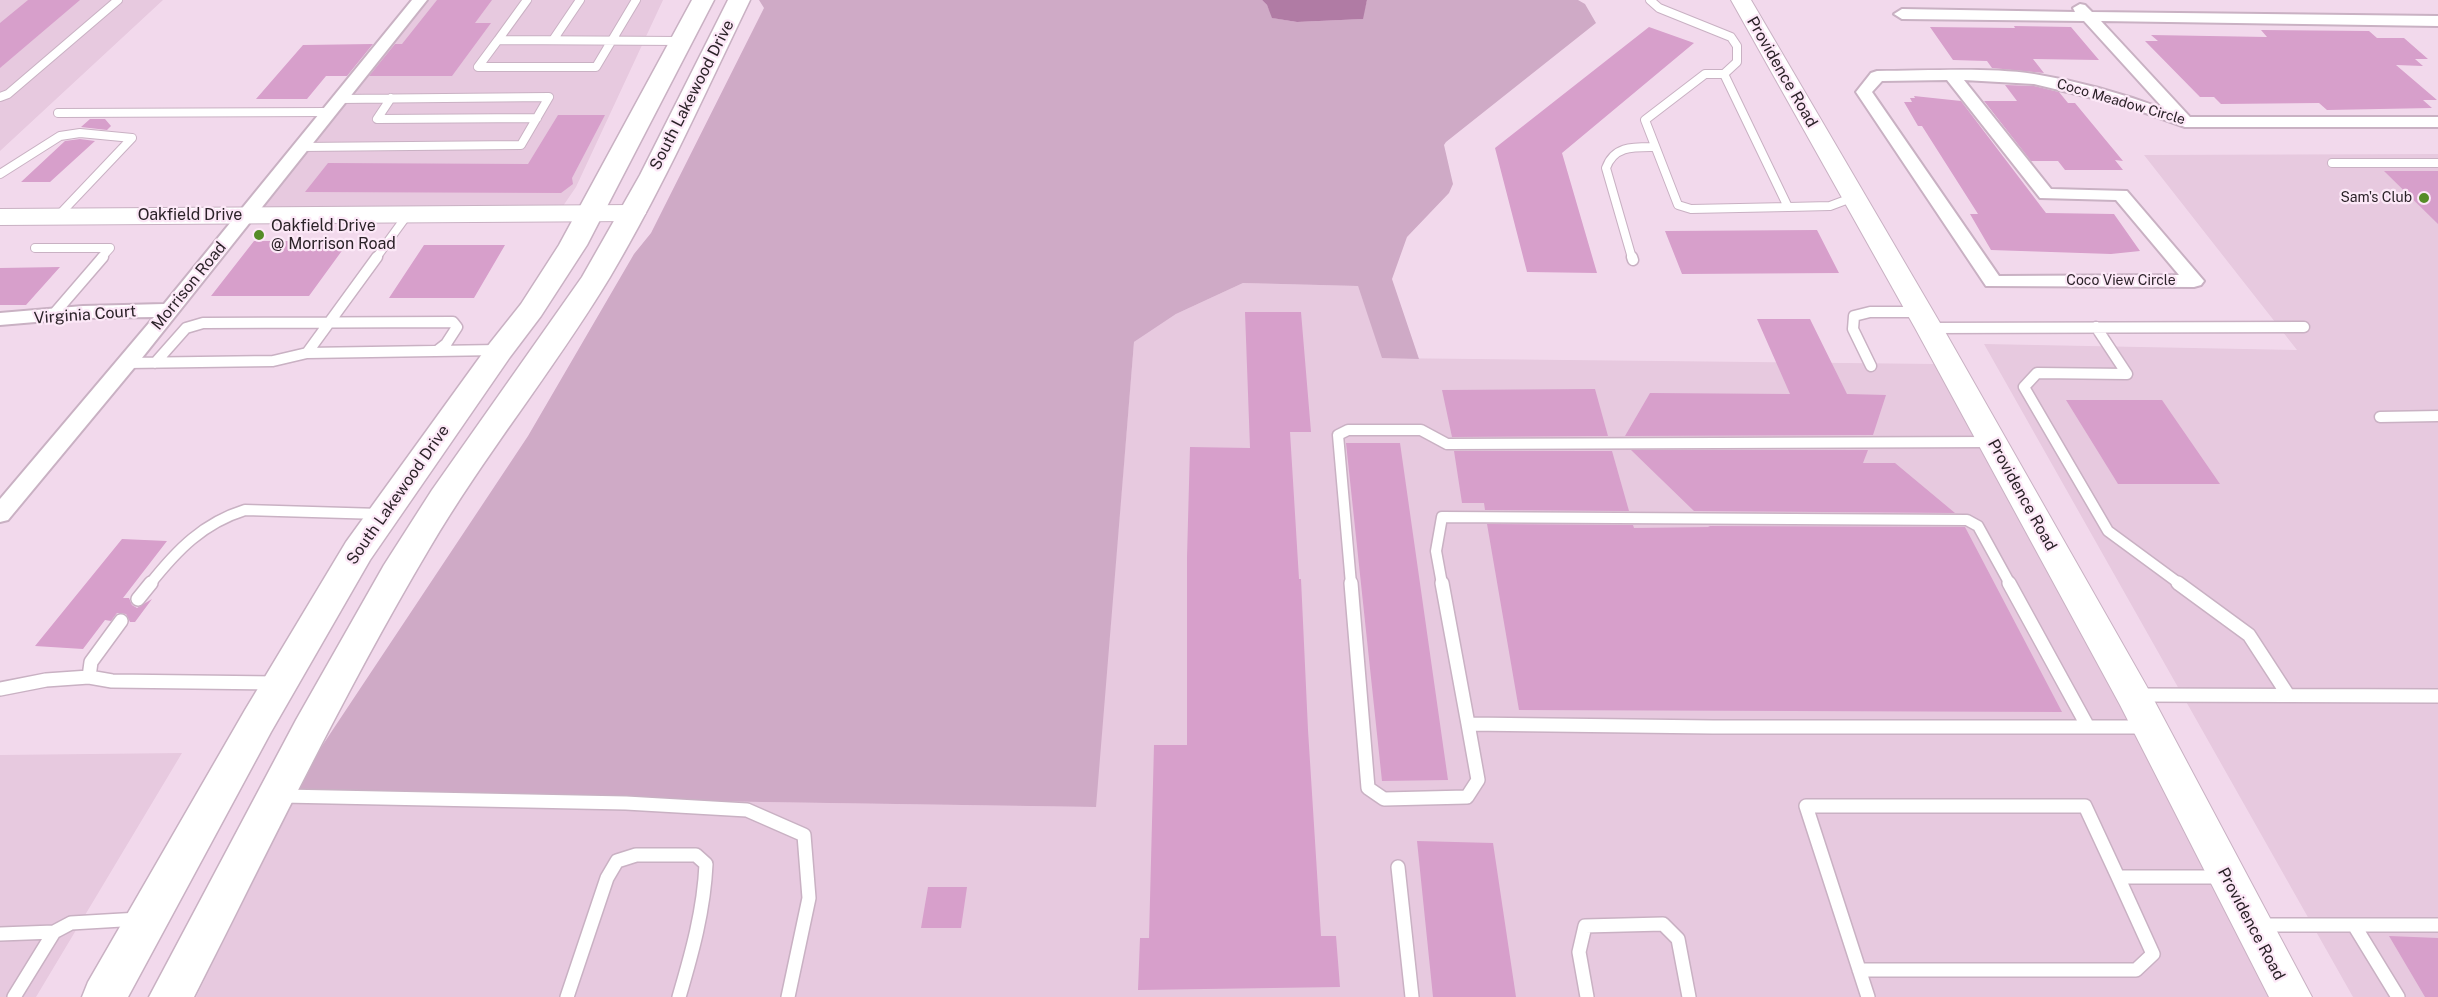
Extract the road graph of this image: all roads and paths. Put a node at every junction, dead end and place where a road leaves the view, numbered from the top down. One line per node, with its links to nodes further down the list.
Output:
1 (118, 0): 21 (lane)
2 (420, 0): 23 (street, Morrison Road)
3 (527, 0): 14 (lane)
4 (580, 0): 15 (lane)
5 (636, 0): 16 (lane)
6 (703, 0): 17 (main road, South Lakewood Drive)
7 (739, 0): 36 (main road, South Lakewood Drive)
8 (1650, 0): 18 (lane)
9 (1741, 0): 33 (street, Providence Road)
10 (2073, 0): 12 (street)
11 (1902, 14): 12 (street)
12 (2086, 15): 13 (street); 26 (street)
13 (2438, 21)
14 (498, 40): 15 (lane); 16 (lane)
15 (553, 40): 16 (lane)
16 (612, 40): 17 (lane)
17 (682, 41): 35 (main road, South Lakewood Drive)
18 (1724, 74): 29 (lane); 34 (lane)
19 (1951, 75): 20 (street, Coco Meadow Circle); 20 (street, Coco View Circle); 26 (street, Coco Meadow Circle)
20 (1877, 76)
21 (0, 97)
22 (391, 98): 23 (lane); 25 (lane); 25 (lane)
23 (335, 105): 24 (lane); 28 (street, Morrison Road)
24 (58, 112)
25 (537, 118): 28 (lane)
26 (2185, 122): 27 (street, Coco Meadow Circle)
27 (2438, 122)
28 (301, 147): 38 (street, Morrison Road)
29 (1654, 147): 34 (lane); 42 (lane)
30 (2332, 163): 31 (lane)
31 (2438, 163)
32 (0, 174): 39 (lane)
33 (1854, 197): 34 (lane); 46 (street, Providence Road)
34 (1789, 208)
35 (591, 213): 36 (street, Oakfield Drive); 37 (street, Oakfield Drive); 50 (main road, South Lakewood Drive)
36 (633, 213): 72 (main road, South Lakewood Drive)
37 (408, 214): 38 (street, Oakfield Drive); 47 (lane)
38 (246, 215): 39 (street, Oakfield Drive); 43 (street, Morrison Road)
39 (58, 216): 40 (street, Oakfield Drive)
40 (0, 217)
41 (35, 248): 44 (lane)
42 (1633, 260)
43 (170, 310): 44 (street, Virginia Court); 53 (street, Morrison Road)
44 (53, 315): 45 (street, Virginia Court)
45 (0, 319)
46 (1925, 320): 48 (lane); 55 (lane); 58 (street, Providence Road)
47 (329, 324): 51 (lane); 52 (lane); 54 (lane)
48 (2096, 327): 49 (lane); 67 (lane)
49 (2304, 327)
50 (500, 350): 51 (lane); 60 (main road, South Lakewood Drive)
51 (437, 351): 52 (lane)
52 (307, 353): 54 (lane)
53 (127, 363): 54 (lane); 59 (street, Morrison Road)
54 (155, 363)
55 (1871, 366)
56 (2438, 416): 57 (lane)
57 (2380, 417)
58 (1993, 442): 66 (street, Providence Road); 69 (lane)
59 (0, 514)
60 (384, 514): 61 (lane); 64 (main road, South Lakewood Drive)
61 (138, 599)
62 (121, 621): 63 (lane)
63 (89, 677): 64 (lane); 65 (lane)
64 (280, 683): 76 (main road, South Lakewood Drive)
65 (0, 688)
66 (2133, 695): 67 (lane); 71 (street, Providence Road)
67 (2288, 695): 68 (lane)
68 (2438, 696)
69 (1468, 724): 70 (lane); 70 (lane)
70 (2088, 727): 71 (lane)
71 (2150, 727): 75 (street, Providence Road)
72 (277, 795): 85 (main road, South Lakewood Drive); 88 (lane)
73 (1398, 867): 89 (lane)
74 (2118, 877): 75 (lane); 82 (lane); 82 (lane)
75 (2226, 877): 77 (street, Providence Road)
76 (148, 918): 80 (lane); 84 (main road, South Lakewood Drive)
77 (2251, 925): 78 (lane); 93 (street, Providence Road)
78 (2355, 925): 79 (lane); 94 (lane)
79 (2438, 925)
80 (54, 932): 81 (lane); 83 (lane)
81 (0, 934)
82 (1859, 970): 92 (lane)
83 (14, 997)
84 (104, 997)
85 (171, 997)
86 (567, 997): 87 (lane)
87 (679, 997)
88 (788, 997)
89 (1412, 997)
90 (1587, 997): 91 (lane)
91 (1689, 997)
92 (1868, 997)
93 (2291, 997)
94 (2398, 997)

